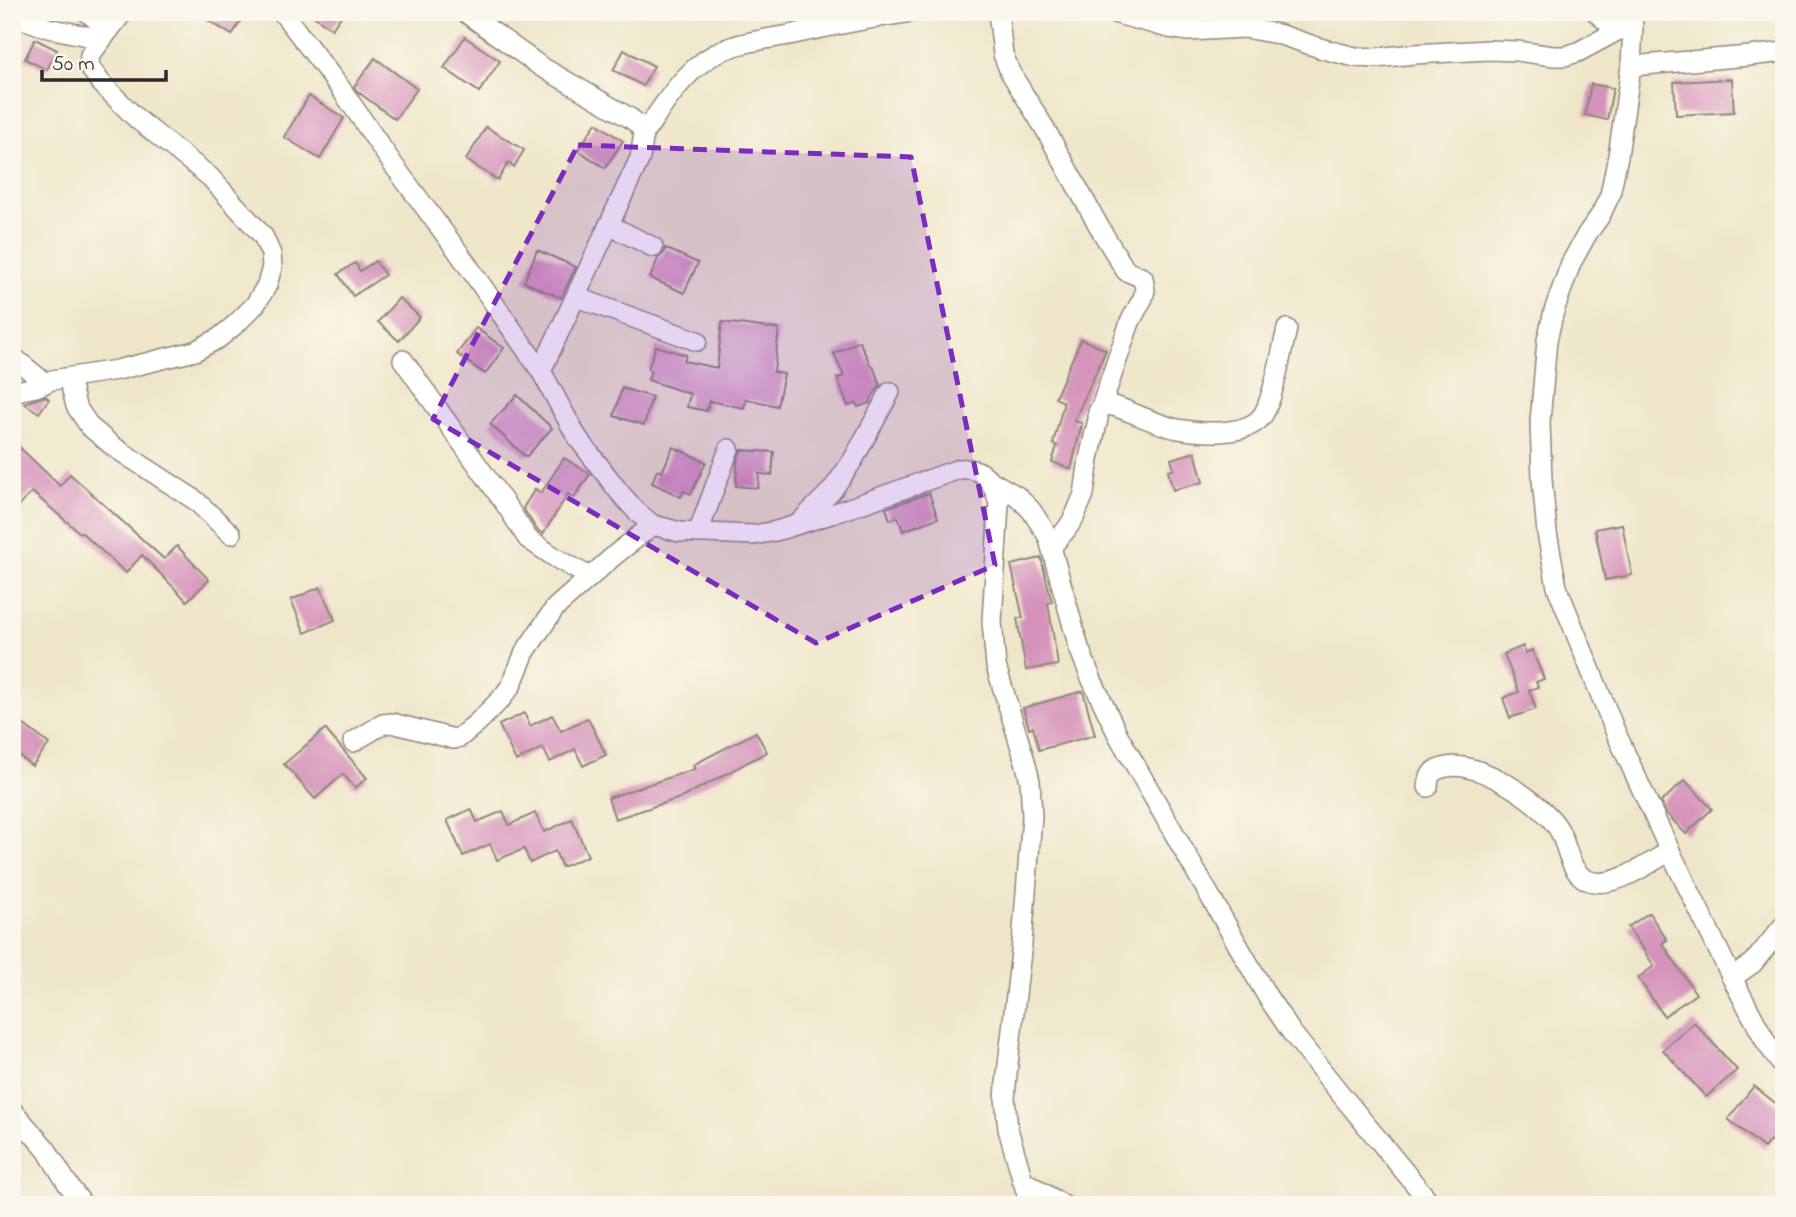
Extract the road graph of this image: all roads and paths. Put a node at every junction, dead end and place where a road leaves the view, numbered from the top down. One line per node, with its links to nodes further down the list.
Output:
1 (87, 12): 11 (street)
2 (123, 12): 11 (street)
3 (282, 12): 22 (street)
4 (465, 12): 14 (street)
5 (911, 12): 14 (street)
6 (998, 12): 27 (street)
7 (1110, 12): 10 (street)
8 (1595, 12): 10 (street)
9 (12, 16): 11 (street)
10 (1627, 23): 13 (street)
11 (105, 34): 23 (street)
12 (1784, 52): 13 (street)
13 (1631, 66): 38 (street)
14 (644, 133): 15 (street)
15 (609, 225): 16 (street); 17 (street)
16 (653, 247)
17 (576, 297): 19 (street); 22 (street)
18 (1287, 329): 27 (street)
19 (697, 341)
20 (12, 356): 24 (street)
21 (403, 360): 35 (street)
22 (541, 371): 30 (street)
23 (69, 378): 24 (street); 33 (street)
24 (45, 383): 25 (street)
25 (12, 392)
26 (890, 392): 31 (street)
27 (1101, 407): 34 (street)
28 (729, 449): 32 (street)
29 (988, 479): 31 (street); 34 (street); 43 (street)
30 (653, 525): 32 (street); 35 (street)
31 (797, 525): 32 (street)
32 (698, 533)
33 (231, 534)
34 (1052, 546): 47 (street)
35 (590, 578): 36 (street)
36 (353, 742)
37 (1428, 787): 38 (street)
38 (1670, 850): 40 (street)
39 (1784, 925): 40 (street)
40 (1732, 978): 41 (street)
41 (1784, 1068)
42 (12, 1110): 44 (street)
43 (1022, 1180): 45 (street); 46 (street)
44 (83, 1205)
45 (1030, 1205)
46 (1063, 1205)
47 (1432, 1205)

